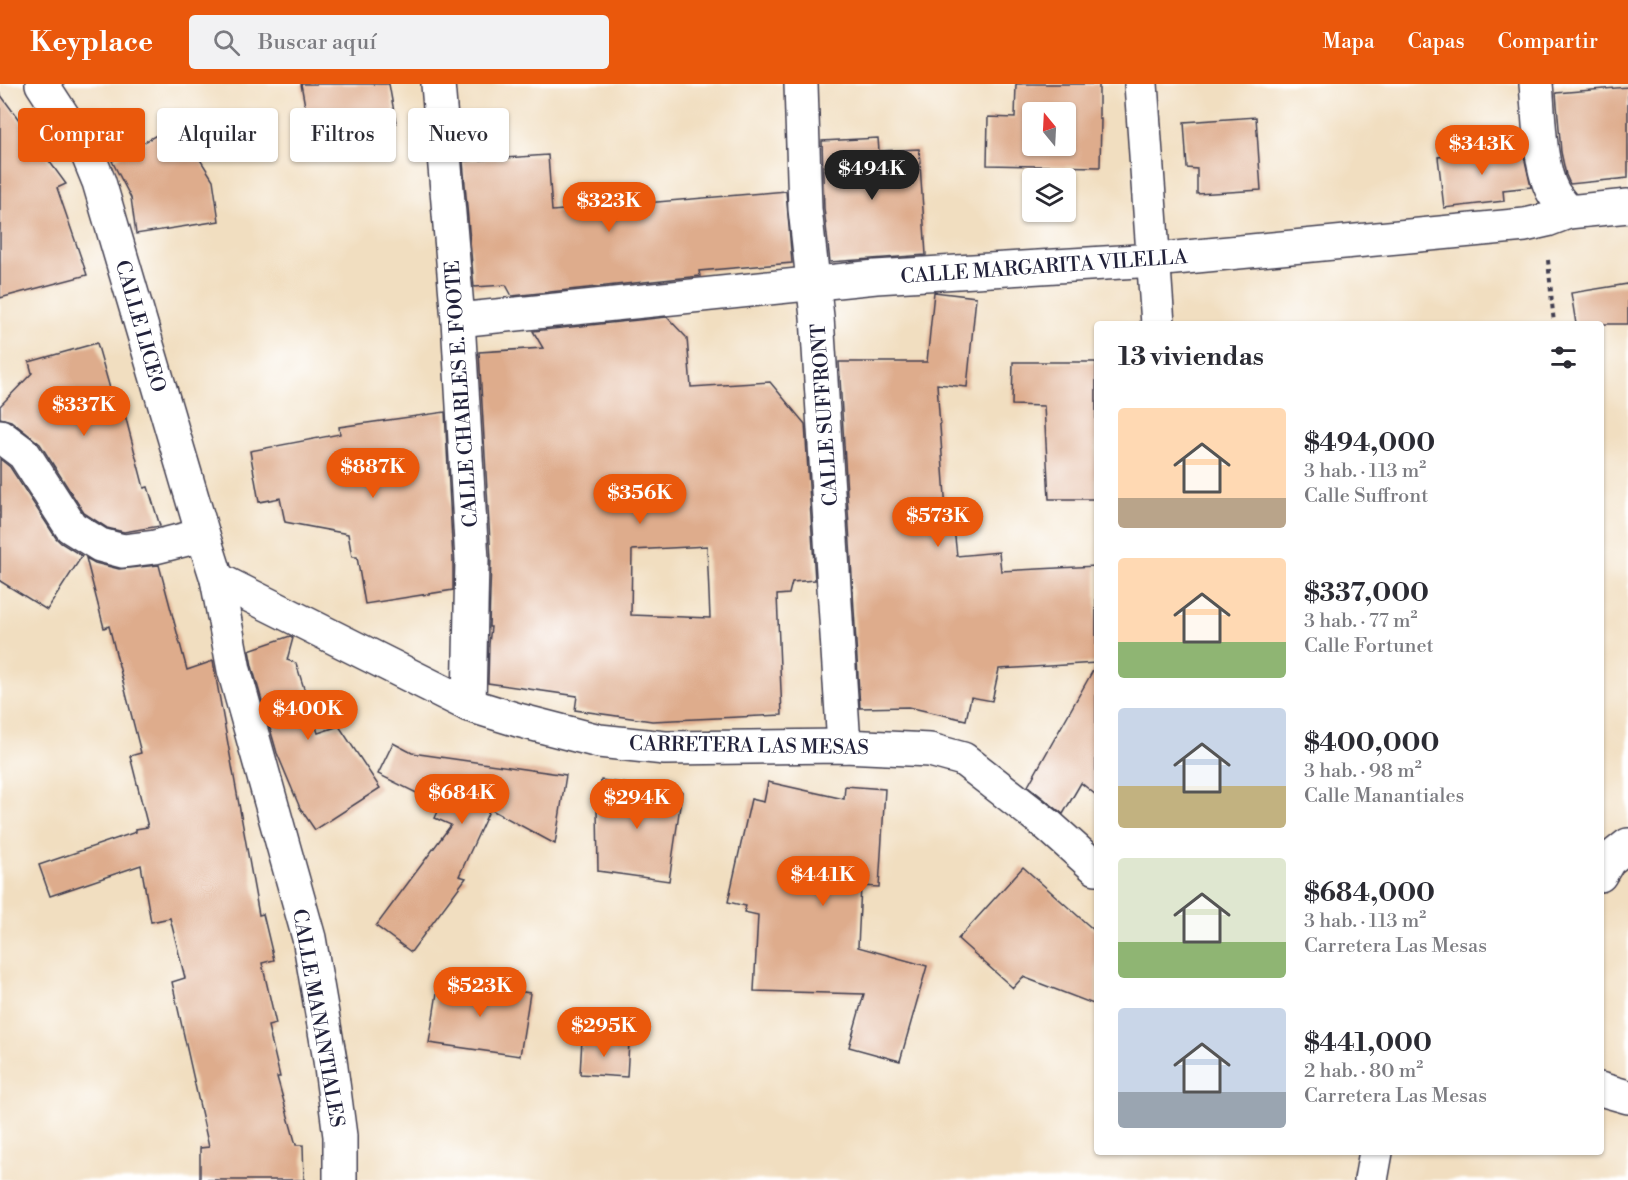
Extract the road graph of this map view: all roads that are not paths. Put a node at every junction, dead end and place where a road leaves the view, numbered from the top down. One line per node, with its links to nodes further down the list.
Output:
1 (42, 84): 13 (street, CALLE LICEO)
2 (438, 84): 10 (street, CALLE CHARLES E. FOOTE)
3 (801, 84): 9 (street, CALLE SUFFRONT)
4 (1141, 84): 8 (street)
5 (1536, 84): 7 (street)
6 (1628, 206): 7 (street, CALLE MARGARITA VILELLA)
7 (1568, 212): 8 (street, CALLE MARGARITA VILELLA)
8 (1154, 260): 9 (street, CALLE MARGARITA VILELLA); 11 (street)
9 (813, 284): 10 (street, CALLE MARGARITA VILELLA); 16 (street, CALLE SUFFRONT)
10 (458, 320): 15 (street, CALLE CHARLES E. FOOTE)
11 (1158, 321)
12 (0, 436): 13 (street)
13 (202, 535): 14 (street, CALLE LICEO)
14 (217, 579): 15 (street, CARRETERA LAS MESAS); 23 (street, CALLE MANANTIALES)
15 (470, 705): 16 (street, CARRETERA LAS MESAS)
16 (844, 746): 18 (street, CARRETERA LAS MESAS)
17 (1628, 845): 19 (street)
18 (1094, 866)
19 (1604, 868)
20 (1604, 1090): 21 (street)
21 (1628, 1097)
22 (1375, 1155): 24 (street)
23 (340, 1180)
24 (1371, 1180)

